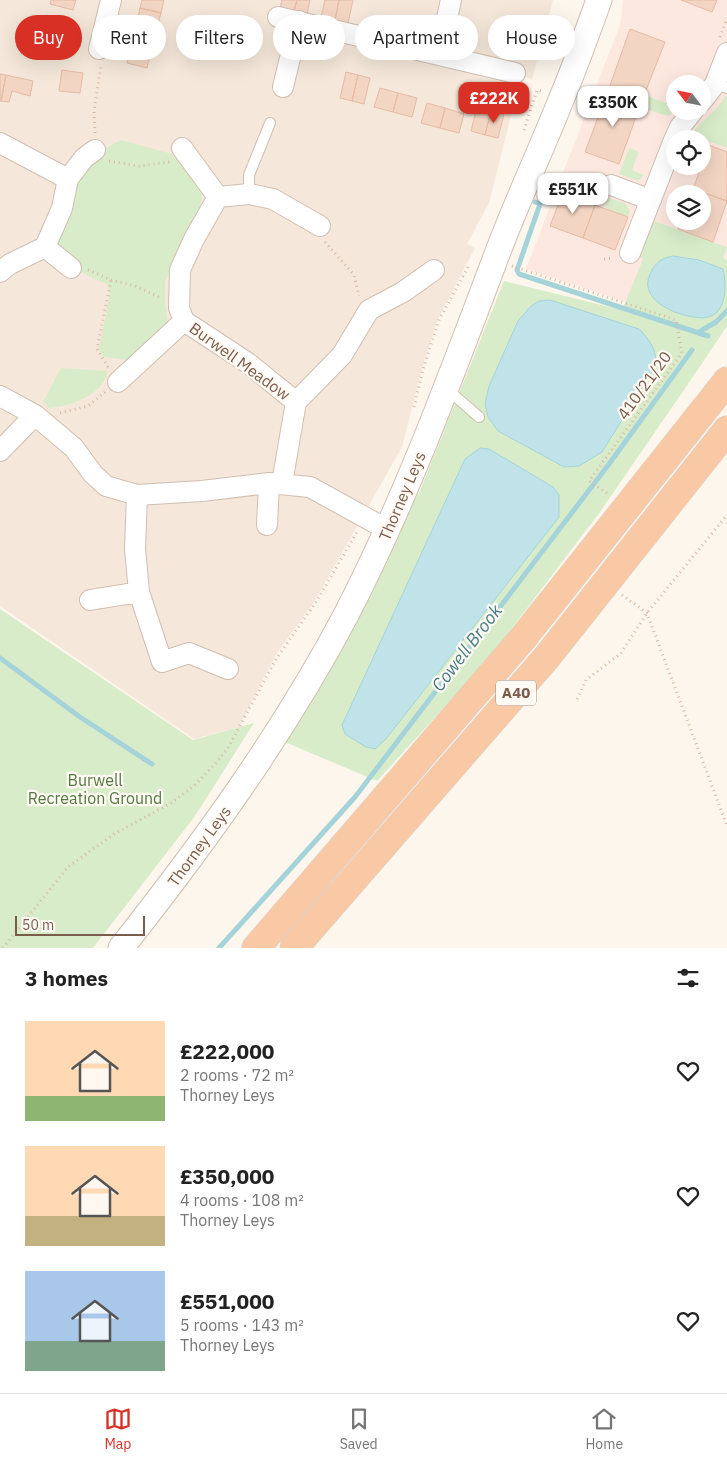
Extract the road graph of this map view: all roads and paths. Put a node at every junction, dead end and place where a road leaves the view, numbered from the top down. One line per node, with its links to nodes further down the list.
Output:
1 (111, 0): 4 (street)
2 (451, 0): 5 (street)
3 (599, 0): 34 (street, Thorney Leys)
4 (108, 15)
5 (448, 15)
6 (727, 53): 11 (street)
7 (99, 60): 18 (path)
8 (289, 60): 12 (street)
9 (460, 60): 10 (street)
10 (515, 73)
11 (721, 86): 13 (street)
12 (283, 87)
13 (711, 94)
14 (687, 120): 23 (street)
15 (270, 123): 21 (lane)
16 (0, 143): 19 (street)
17 (182, 148): 18 (path); 22 (street)
18 (90, 154): 19 (street)
19 (68, 179): 25 (street)
20 (611, 185): 23 (street)
21 (249, 194): 22 (street); 24 (street)
22 (218, 197): 36 (street, Burwell Meadow)
23 (651, 200): 26 (street)
24 (320, 226): 35 (path)
25 (45, 247): 27 (street); 31 (street)
26 (630, 253)
27 (66, 264): 32 (path)
28 (469, 265): 33 (path)
29 (513, 266): 48 (path, 410/21/20)
30 (434, 270): 33 (path); 35 (street)
31 (0, 272)
32 (111, 280): 36 (path); 38 (path)
33 (460, 281): 34 (path); 42 (path)
34 (483, 291): 39 (street, Thorney Leys)
35 (369, 310): 41 (street, Burwell Meadow)
36 (182, 315): 38 (street, Burwell Meadow); 41 (street, Burwell Meadow)
37 (727, 381): 63 (highway, A40)
38 (118, 382): 44 (path)
39 (447, 389): 43 (lane); 53 (street, Thorney Leys)
40 (0, 396): 44 (street)
41 (296, 402): 47 (street, Burwell Meadow)
42 (413, 413)
43 (479, 416)
44 (40, 419): 46 (street); 49 (street)
45 (727, 430): 64 (highway, A40)
46 (0, 451)
47 (275, 483): 49 (street); 51 (street); 52 (street, Burwell Meadow)
48 (608, 494)
49 (137, 495): 54 (street)
50 (727, 515): 57 (path)
51 (365, 518): 53 (street); 61 (path)
52 (267, 525)
53 (388, 530): 62 (street, Thorney Leys)
54 (139, 592): 56 (street); 58 (street)
55 (620, 593): 57 (path)
56 (90, 600)
57 (647, 613): 59 (path); 60 (path)
58 (228, 669)
59 (577, 699)
60 (727, 826)
61 (3, 948)
62 (121, 948)
63 (256, 948)
64 (294, 948)

